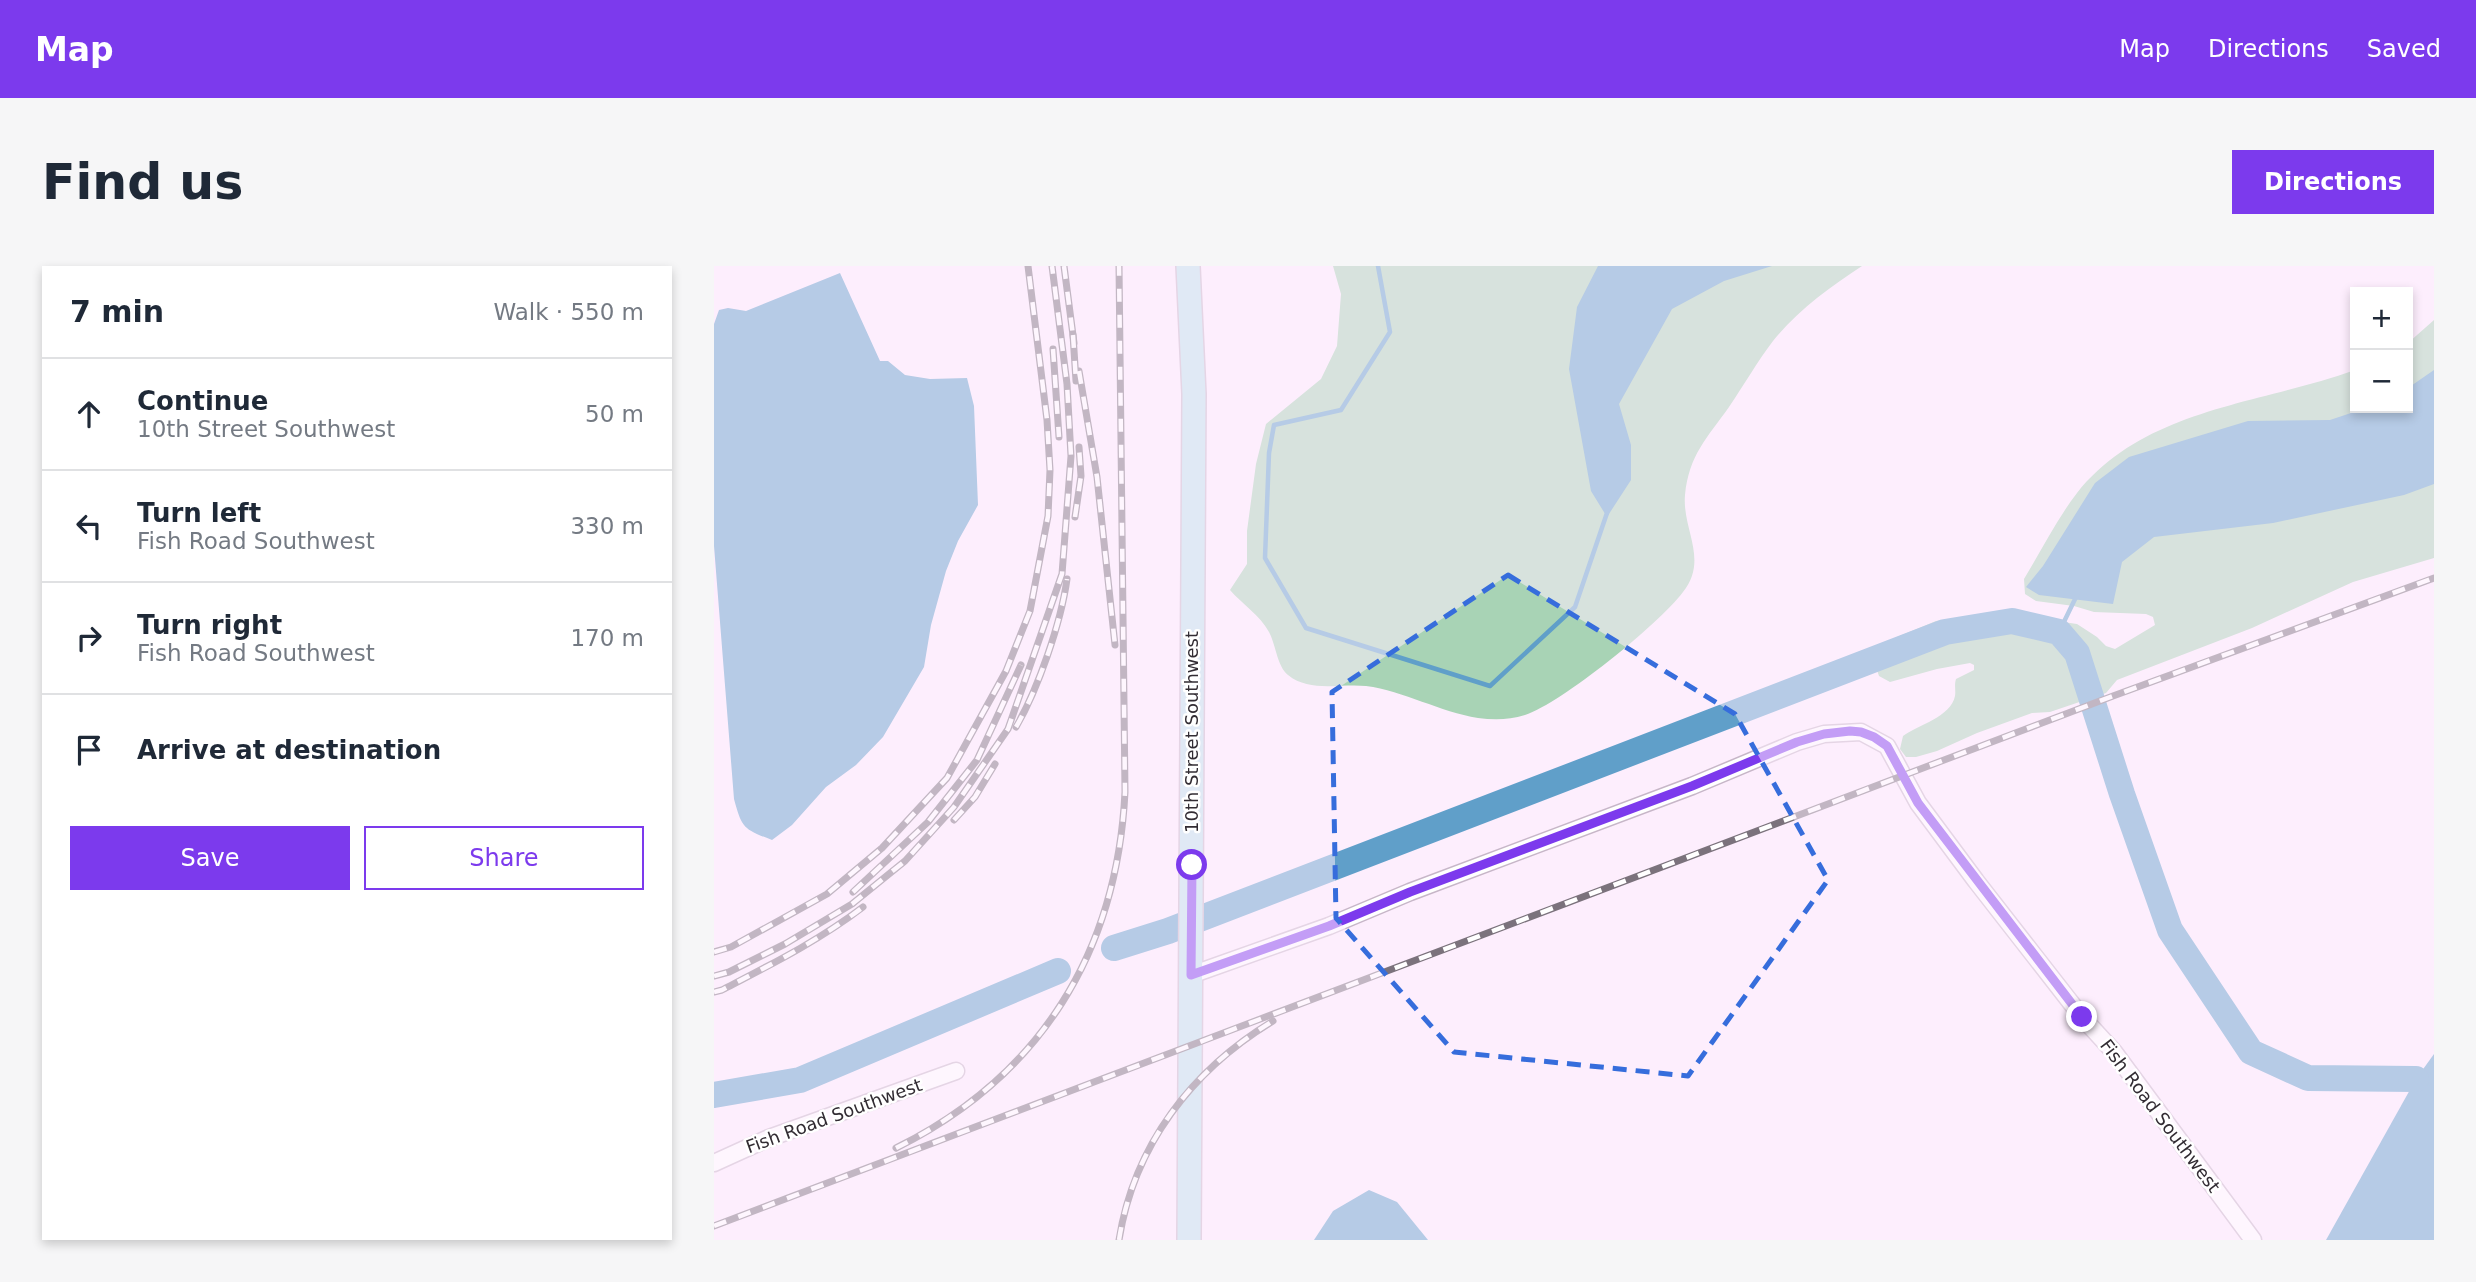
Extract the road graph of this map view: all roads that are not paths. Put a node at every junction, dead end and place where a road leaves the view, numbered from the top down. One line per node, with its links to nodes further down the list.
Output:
1 (1188, 266): 2 (main road, 10th Street Southwest)
2 (1191, 975): 5 (main road, 10th Street Southwest); 6 (street, Fish Road Southwest)
3 (956, 1071): 4 (street, Fish Road Southwest)
4 (714, 1163)
5 (1189, 1240)
6 (2253, 1240)

